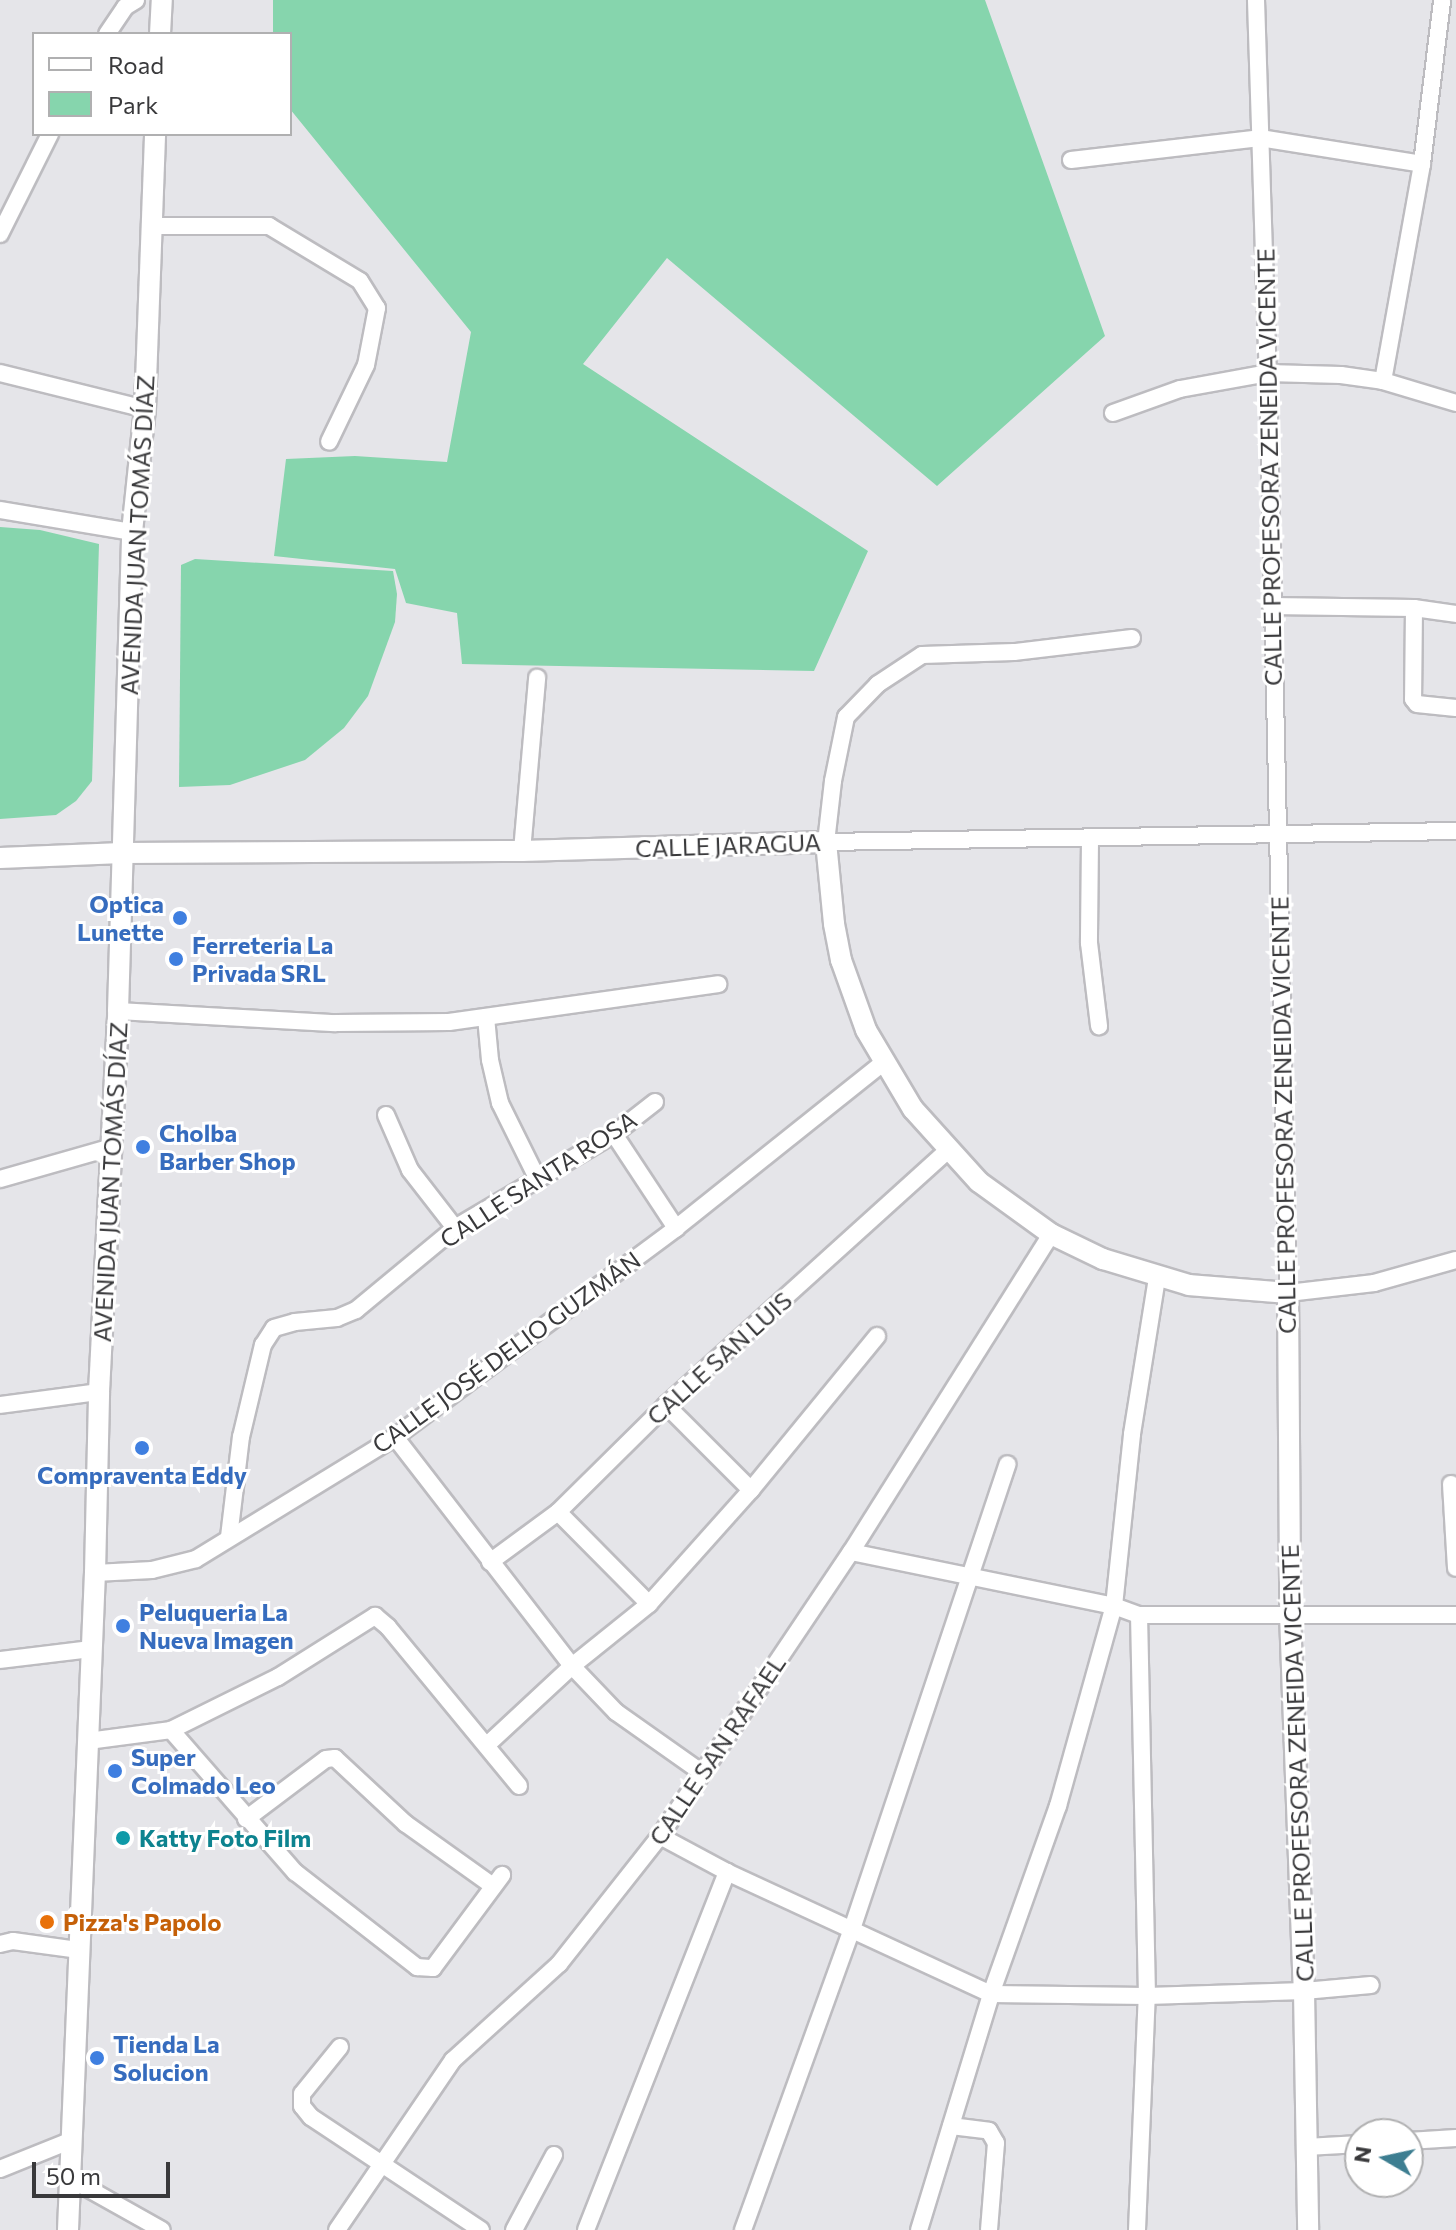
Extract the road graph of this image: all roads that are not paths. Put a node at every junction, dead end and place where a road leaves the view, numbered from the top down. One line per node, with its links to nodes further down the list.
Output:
1 (136, 0): 5 (street)
2 (162, 0): 6 (street)
3 (1256, 0): 9 (street, CALLE PROFESORA ZENEIDA VICENTE)
4 (1442, 0): 11 (street)
5 (108, 32)
6 (160, 32)
7 (49, 136): 13 (street)
8 (155, 136): 12 (street, AVENIDA JUAN TOMÁS DÍAZ)
9 (1260, 138): 10 (street); 11 (street); 15 (street, CALLE PROFESORA ZENEIDA VICENTE)
10 (1071, 160)
11 (1422, 164): 16 (street)
12 (151, 226): 18 (street, AVENIDA JUAN TOMÁS DÍAZ); 20 (street)
13 (0, 234)
14 (0, 373): 18 (street)
15 (1268, 373): 16 (street); 19 (street); 23 (street, CALLE PROFESORA ZENEIDA VICENTE)
16 (1383, 381): 17 (street)
17 (1456, 403)
18 (145, 409): 22 (street, AVENIDA JUAN TOMÁS DÍAZ)
19 (1113, 413)
20 (329, 442)
21 (0, 510): 22 (street)
22 (132, 532): 34 (street, AVENIDA JUAN TOMÁS DÍAZ)
23 (1271, 606): 24 (street); 30 (street, CALLE PROFESORA ZENEIDA VICENTE)
24 (1414, 608): 25 (street); 28 (street)
25 (1456, 614)
26 (1132, 638): 32 (street)
27 (537, 678): 33 (street)
28 (1456, 708)
29 (1456, 831): 30 (street, CALLE JARAGUA)
30 (1277, 835): 31 (street, CALLE JARAGUA); 53 (street, CALLE PROFESORA ZENEIDA VICENTE)
31 (1090, 840): 32 (street, CALLE JARAGUA); 39 (street)
32 (826, 842): 33 (street, CALLE JARAGUA); 40 (street)
33 (522, 851): 34 (street, CALLE JARAGUA)
34 (122, 853): 35 (street, CALLE JARAGUA); 37 (street, AVENIDA JUAN TOMÁS DÍAZ)
35 (0, 858)
36 (718, 984): 38 (street)
37 (118, 1011): 38 (street); 44 (street, AVENIDA JUAN TOMÁS DÍAZ)
38 (486, 1017): 46 (street)
39 (1099, 1026)
40 (883, 1063): 45 (street); 49 (street, CALLE JOSÉ DELIO GUZMÁN)
41 (655, 1102): 43 (street, CALLE SANTA ROSA)
42 (386, 1115): 48 (street)
43 (614, 1134): 46 (street, CALLE SANTA ROSA); 49 (street)
44 (112, 1147): 47 (street); 55 (street, AVENIDA JUAN TOMÁS DÍAZ)
45 (947, 1151): 50 (street); 57 (street, CALLE SAN LUIS)
46 (537, 1178): 48 (street, CALLE SANTA ROSA)
47 (0, 1179)
48 (455, 1228): 63 (street, CALLE SANTA ROSA)
49 (676, 1228): 58 (street, CALLE JOSÉ DELIO GUZMÁN)
50 (1051, 1234): 52 (street); 64 (street, CALLE SAN RAFAEL)
51 (1456, 1260): 53 (street)
52 (1157, 1278): 53 (street); 70 (street)
53 (1288, 1293): 71 (street, CALLE PROFESORA ZENEIDA VICENTE)
54 (877, 1336): 61 (street)
55 (99, 1392): 56 (street); 67 (street, AVENIDA JUAN TOMÁS DÍAZ)
56 (0, 1405)
57 (666, 1405): 61 (street); 62 (street, CALLE SAN LUIS)
58 (395, 1437): 63 (street, CALLE JOSÉ DELIO GUZMÁN); 65 (street)
59 (1008, 1464): 68 (street)
60 (1451, 1484): 66 (street)
61 (751, 1490): 69 (street)
62 (558, 1512): 65 (street, CALLE SAN LUIS); 69 (street)
63 (229, 1537): 67 (street, CALLE JOSÉ DELIO GUZMÁN)
64 (851, 1552): 68 (street); 80 (street, CALLE SAN RAFAEL)
65 (490, 1562): 76 (street)
66 (1456, 1568)
67 (95, 1573): 74 (street, AVENIDA JUAN TOMÁS DÍAZ)
68 (970, 1576): 70 (street); 85 (street)
69 (649, 1604): 76 (street)
70 (1114, 1606): 72 (street); 90 (street)
71 (1290, 1614): 72 (street); 73 (street); 89 (street, CALLE PROFESORA ZENEIDA VICENTE)
72 (1139, 1615): 91 (street)
73 (1456, 1615)
74 (91, 1649): 75 (street); 78 (street, AVENIDA JUAN TOMÁS DÍAZ)
75 (0, 1660)
76 (572, 1666): 79 (street); 80 (street)
77 (171, 1730): 78 (street); 79 (street); 82 (street)
78 (88, 1741): 87 (street, AVENIDA JUAN TOMÁS DÍAZ)
79 (487, 1745): 81 (street)
80 (701, 1772): 83 (street, CALLE SAN RAFAEL)
81 (519, 1786)
82 (246, 1819): 82 (street)
83 (660, 1836): 84 (street); 100 (street, CALLE SAN RAFAEL)
84 (727, 1872): 85 (street); 108 (street)
85 (852, 1929): 90 (street); 109 (street)
86 (0, 1944): 87 (street)
87 (79, 1950): 95 (street, AVENIDA JUAN TOMÁS DÍAZ)
88 (1371, 1985): 89 (street)
89 (1304, 1991): 91 (street); 98 (street, CALLE PROFESORA ZENEIDA VICENTE)
90 (991, 1994): 91 (street); 93 (street)
91 (1147, 1996): 112 (street)
92 (340, 2047): 100 (street)
93 (951, 2126): 110 (street); 111 (street)
94 (1456, 2138): 96 (street)
95 (72, 2140): 101 (street); 102 (street, AVENIDA JUAN TOMÁS DÍAZ)
96 (1424, 2140)
97 (1344, 2145): 98 (street)
98 (1306, 2147): 113 (street, CALLE PROFESORA ZENEIDA VICENTE)
99 (554, 2155): 107 (street)
100 (381, 2165): 105 (street, CALLE SAN RAFAEL); 106 (street)
101 (0, 2169)
102 (71, 2179): 103 (street, AVENIDA JUAN TOMÁS DÍAZ); 104 (street)
103 (68, 2230)
104 (162, 2230)
105 (337, 2230)
106 (481, 2230)
107 (514, 2230)
108 (586, 2230)
109 (743, 2230)
110 (919, 2230)
111 (989, 2230)
112 (1137, 2230)
113 (1308, 2230)

